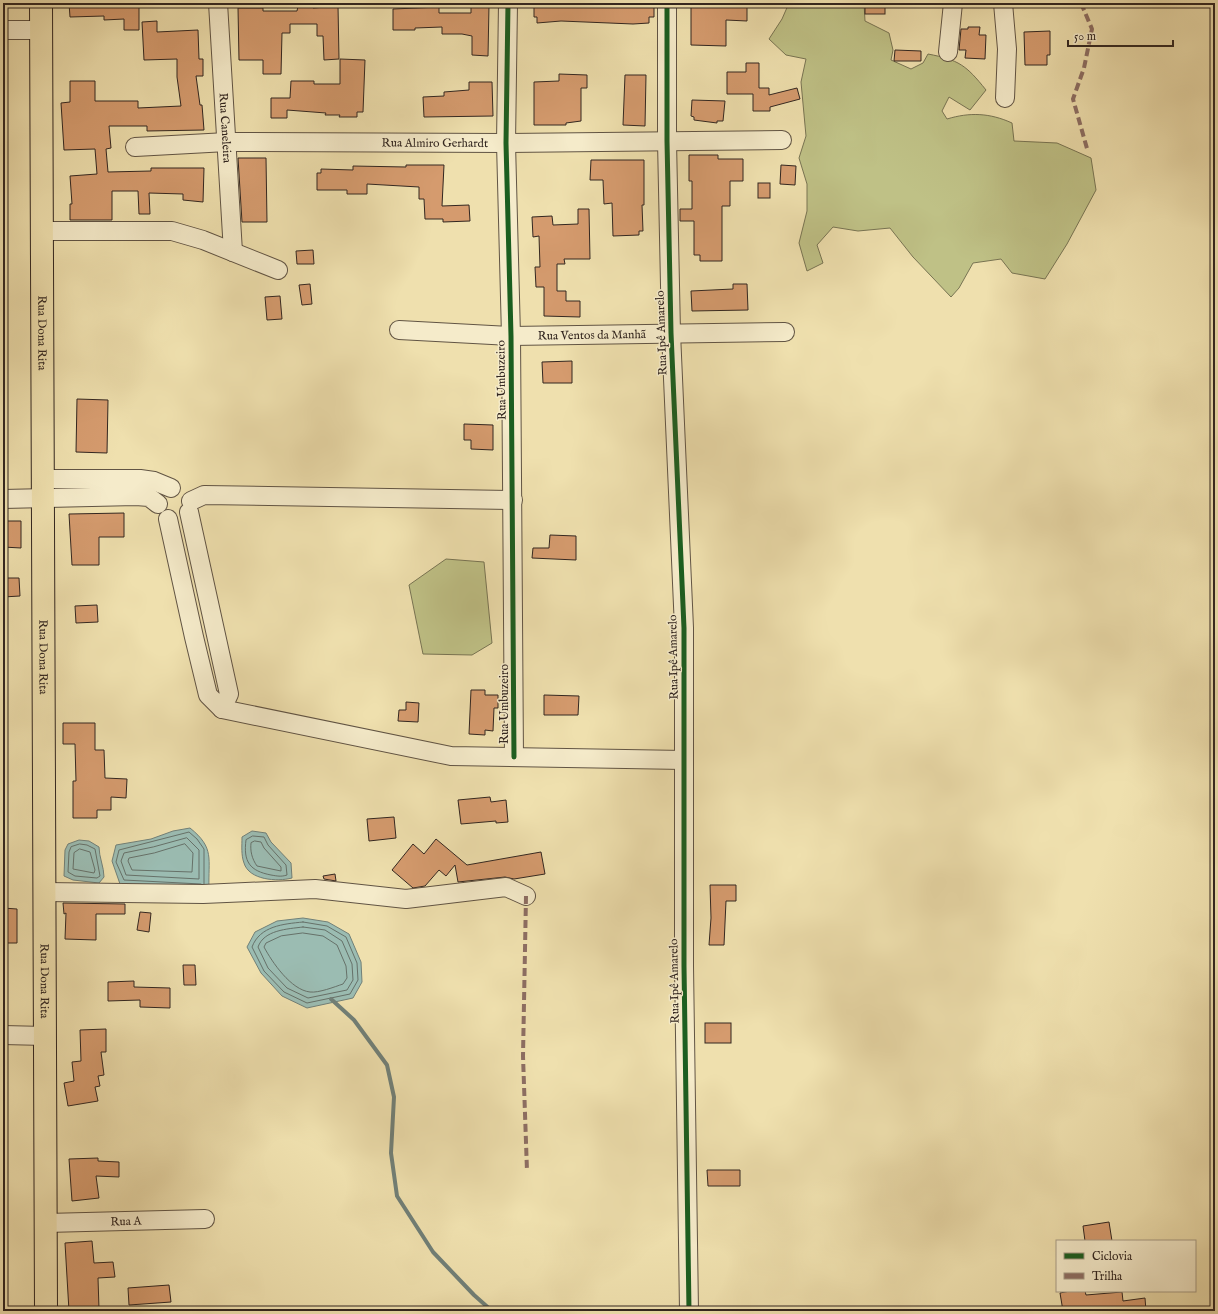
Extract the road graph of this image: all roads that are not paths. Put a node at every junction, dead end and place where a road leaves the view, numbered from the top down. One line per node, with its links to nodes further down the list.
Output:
1 (41, 3): 8 (main road, Rua Dona Rita)
2 (218, 3): 13 (street, Rua Caneleira)
3 (508, 3): 14 (street, Rua Umbuzeiro)
4 (667, 3): 12 (street, Rua Ipê Amarelo)
5 (953, 3): 9 (street)
6 (1003, 3): 10 (street)
7 (3, 30): 8 (street)
8 (42, 30): 16 (main road, Rua Dona Rita)
9 (948, 52)
10 (1005, 98)
11 (782, 140): 12 (street, Rua Almiro Gerhardt)
12 (667, 141): 14 (street, Rua Almiro Gerhardt); 21 (street, Rua Ipê Amarelo)
13 (227, 142): 14 (street, Rua Almiro Gerhardt); 15 (street, Rua Almiro Gerhardt); 17 (street, Rua Caneleira)
14 (506, 143): 22 (street, Rua Umbuzeiro)
15 (135, 147)
16 (43, 230): 17 (street); 23 (main road, Rua Dona Rita)
17 (233, 252): 18 (street)
18 (278, 270)
19 (399, 330): 22 (street, Rua Ventos da Manhã)
20 (785, 332): 21 (street, Rua Ventos da Manhã)
21 (671, 333): 22 (street, Rua Ventos da Manhã); 33 (street, Rua Ipê Amarelo)
22 (511, 336): 26 (street, Rua Umbuzeiro)
23 (43, 488): 24 (street); 25 (street); 28 (street); 34 (main road, Rua Dona Rita)
24 (171, 488): 27 (street); 28 (street)
25 (3, 499)
26 (512, 500): 27 (street); 32 (street, Rua Umbuzeiro)
27 (190, 506): 28 (street); 29 (street)
28 (163, 511): 30 (street)
29 (215, 635): 30 (street); 31 (street)
30 (194, 637): 31 (street)
31 (222, 709): 32 (street)
32 (514, 756): 33 (street)
33 (684, 760): 41 (street, Rua Ipê Amarelo)
34 (45, 892): 35 (street); 37 (main road, Rua Dona Rita)
35 (526, 896)
36 (3, 1035): 37 (street)
37 (45, 1036): 39 (main road, Rua Dona Rita)
38 (205, 1219): 39 (street, Rua A)
39 (46, 1223): 40 (main road, Rua Dona Rita)
40 (46, 1311)
41 (689, 1311)

